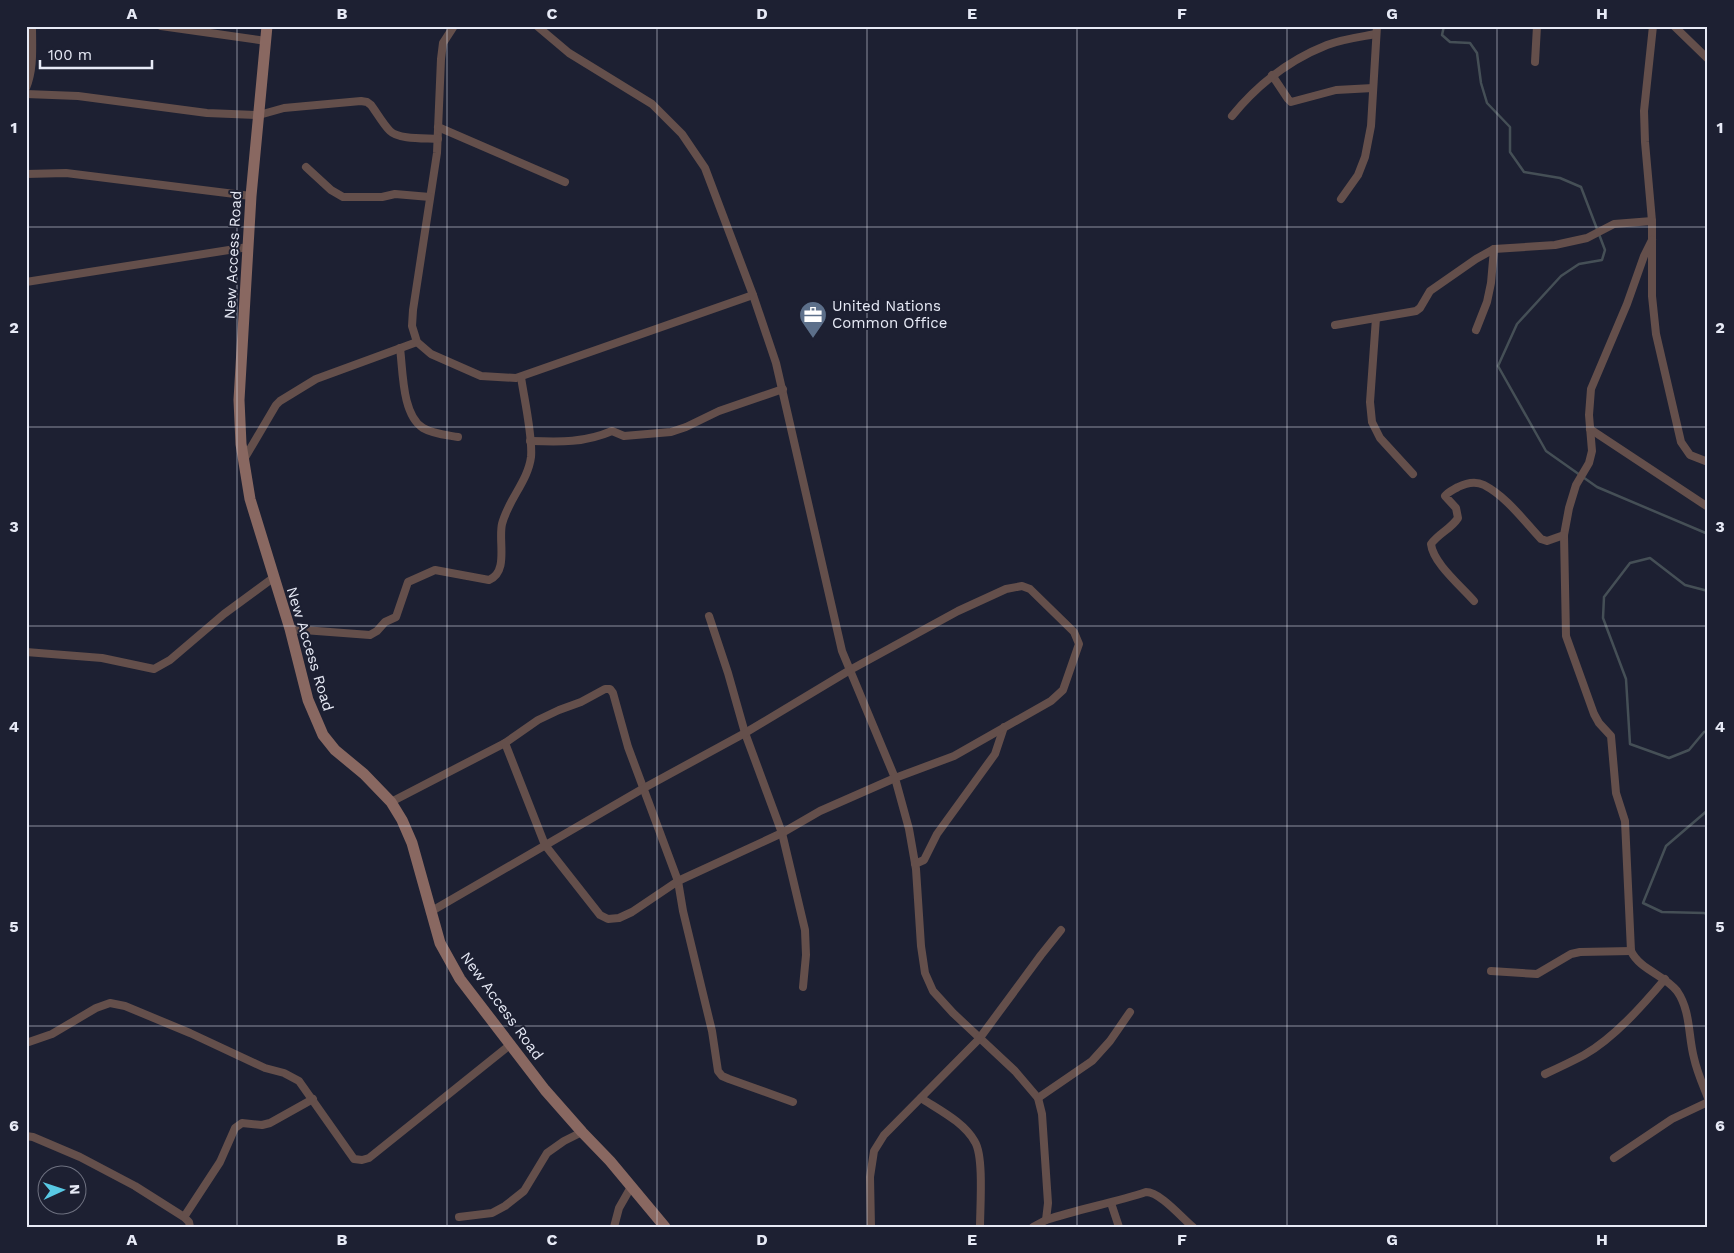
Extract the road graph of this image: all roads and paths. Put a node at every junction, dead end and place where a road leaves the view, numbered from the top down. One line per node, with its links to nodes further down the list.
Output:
1 (31, 26): 9 (street); 15 (street)
2 (161, 26): 11 (street)
3 (267, 26): 11 (main road, New Access Road)
4 (454, 26): 20 (street)
5 (537, 26): 33 (street)
6 (1537, 26): 13 (street)
7 (1653, 26): 28 (street)
8 (1674, 26): 12 (street)
9 (26, 28)
10 (1377, 30): 14 (street); 16 (street)
11 (266, 41): 18 (main road, New Access Road)
12 (1708, 59)
13 (1535, 62)
14 (1272, 75): 16 (street); 19 (street)
15 (26, 88)
16 (1373, 88): 27 (street)
17 (26, 94): 18 (street)
18 (258, 115): 21 (street); 25 (main road, New Access Road)
19 (1232, 116)
20 (438, 127): 21 (street); 24 (street)
21 (438, 138): 26 (street)
22 (306, 167): 26 (street)
23 (26, 174): 25 (street)
24 (564, 182)
25 (251, 196): 30 (main road, New Access Road)
26 (430, 198): 37 (street)
27 (1341, 199)
28 (1652, 221): 29 (street); 31 (street)
29 (1652, 240): 41 (street); 45 (street)
30 (248, 247): 32 (street); 44 (main road, New Access Road)
31 (1494, 249): 34 (street); 36 (street)
32 (26, 282)
33 (753, 296): 39 (street); 40 (street)
34 (1376, 318): 35 (street); 46 (street)
35 (1335, 324)
36 (1476, 330)
37 (417, 342): 38 (street); 39 (street)
38 (400, 348): 42 (street); 44 (street)
39 (521, 377): 43 (street)
40 (782, 389): 43 (street); 54 (street)
41 (1590, 429): 47 (street); 48 (street)
42 (458, 437)
43 (530, 441): 52 (street)
44 (243, 462): 49 (main road, New Access Road)
45 (1708, 462)
46 (1413, 474)
47 (1708, 508)
48 (1564, 535): 50 (street); 67 (street)
49 (273, 578): 52 (main road, New Access Road); 53 (street)
50 (1474, 601)
51 (709, 616): 56 (street)
52 (290, 629): 60 (main road, New Access Road)
53 (26, 652)
54 (850, 670): 55 (street); 56 (street); 58 (street)
55 (1004, 727): 58 (street); 63 (street)
56 (745, 733): 59 (street); 61 (street)
57 (505, 743): 59 (street); 60 (street); 62 (street)
58 (895, 778): 61 (street); 63 (street)
59 (644, 788): 62 (street); 64 (street)
60 (391, 802): 65 (main road, New Access Road)
61 (782, 833): 64 (street); 70 (street)
62 (545, 845): 64 (street); 65 (street)
63 (915, 864): 72 (street)
64 (678, 881): 80 (street)
65 (430, 912): 74 (main road, New Access Road)
66 (1061, 930): 72 (street)
67 (1631, 951): 68 (street); 69 (street)
68 (1491, 971)
69 (1665, 978): 75 (street); 79 (street)
70 (803, 987)
71 (1130, 1012): 77 (street)
72 (979, 1039): 76 (street); 77 (street)
73 (26, 1043): 78 (street)
74 (511, 1044): 78 (street); 81 (main road, New Access Road)
75 (1546, 1074)
76 (921, 1098): 92 (street); 93 (street)
77 (1038, 1098): 88 (street)
78 (313, 1099): 86 (street)
79 (1708, 1100): 83 (street)
80 (793, 1102)
81 (582, 1132): 84 (main road, New Access Road); 87 (street)
82 (26, 1136): 86 (street)
83 (1614, 1158)
84 (630, 1186): 90 (street); 91 (main road, New Access Road)
85 (1111, 1203): 88 (street); 95 (street); 96 (street)
86 (184, 1217): 89 (street)
87 (459, 1217)
88 (1046, 1220): 94 (street)
89 (190, 1227)
90 (614, 1227)
91 (665, 1227)
92 (871, 1227)
93 (980, 1227)
94 (1033, 1227)
95 (1119, 1227)
96 (1192, 1227)

